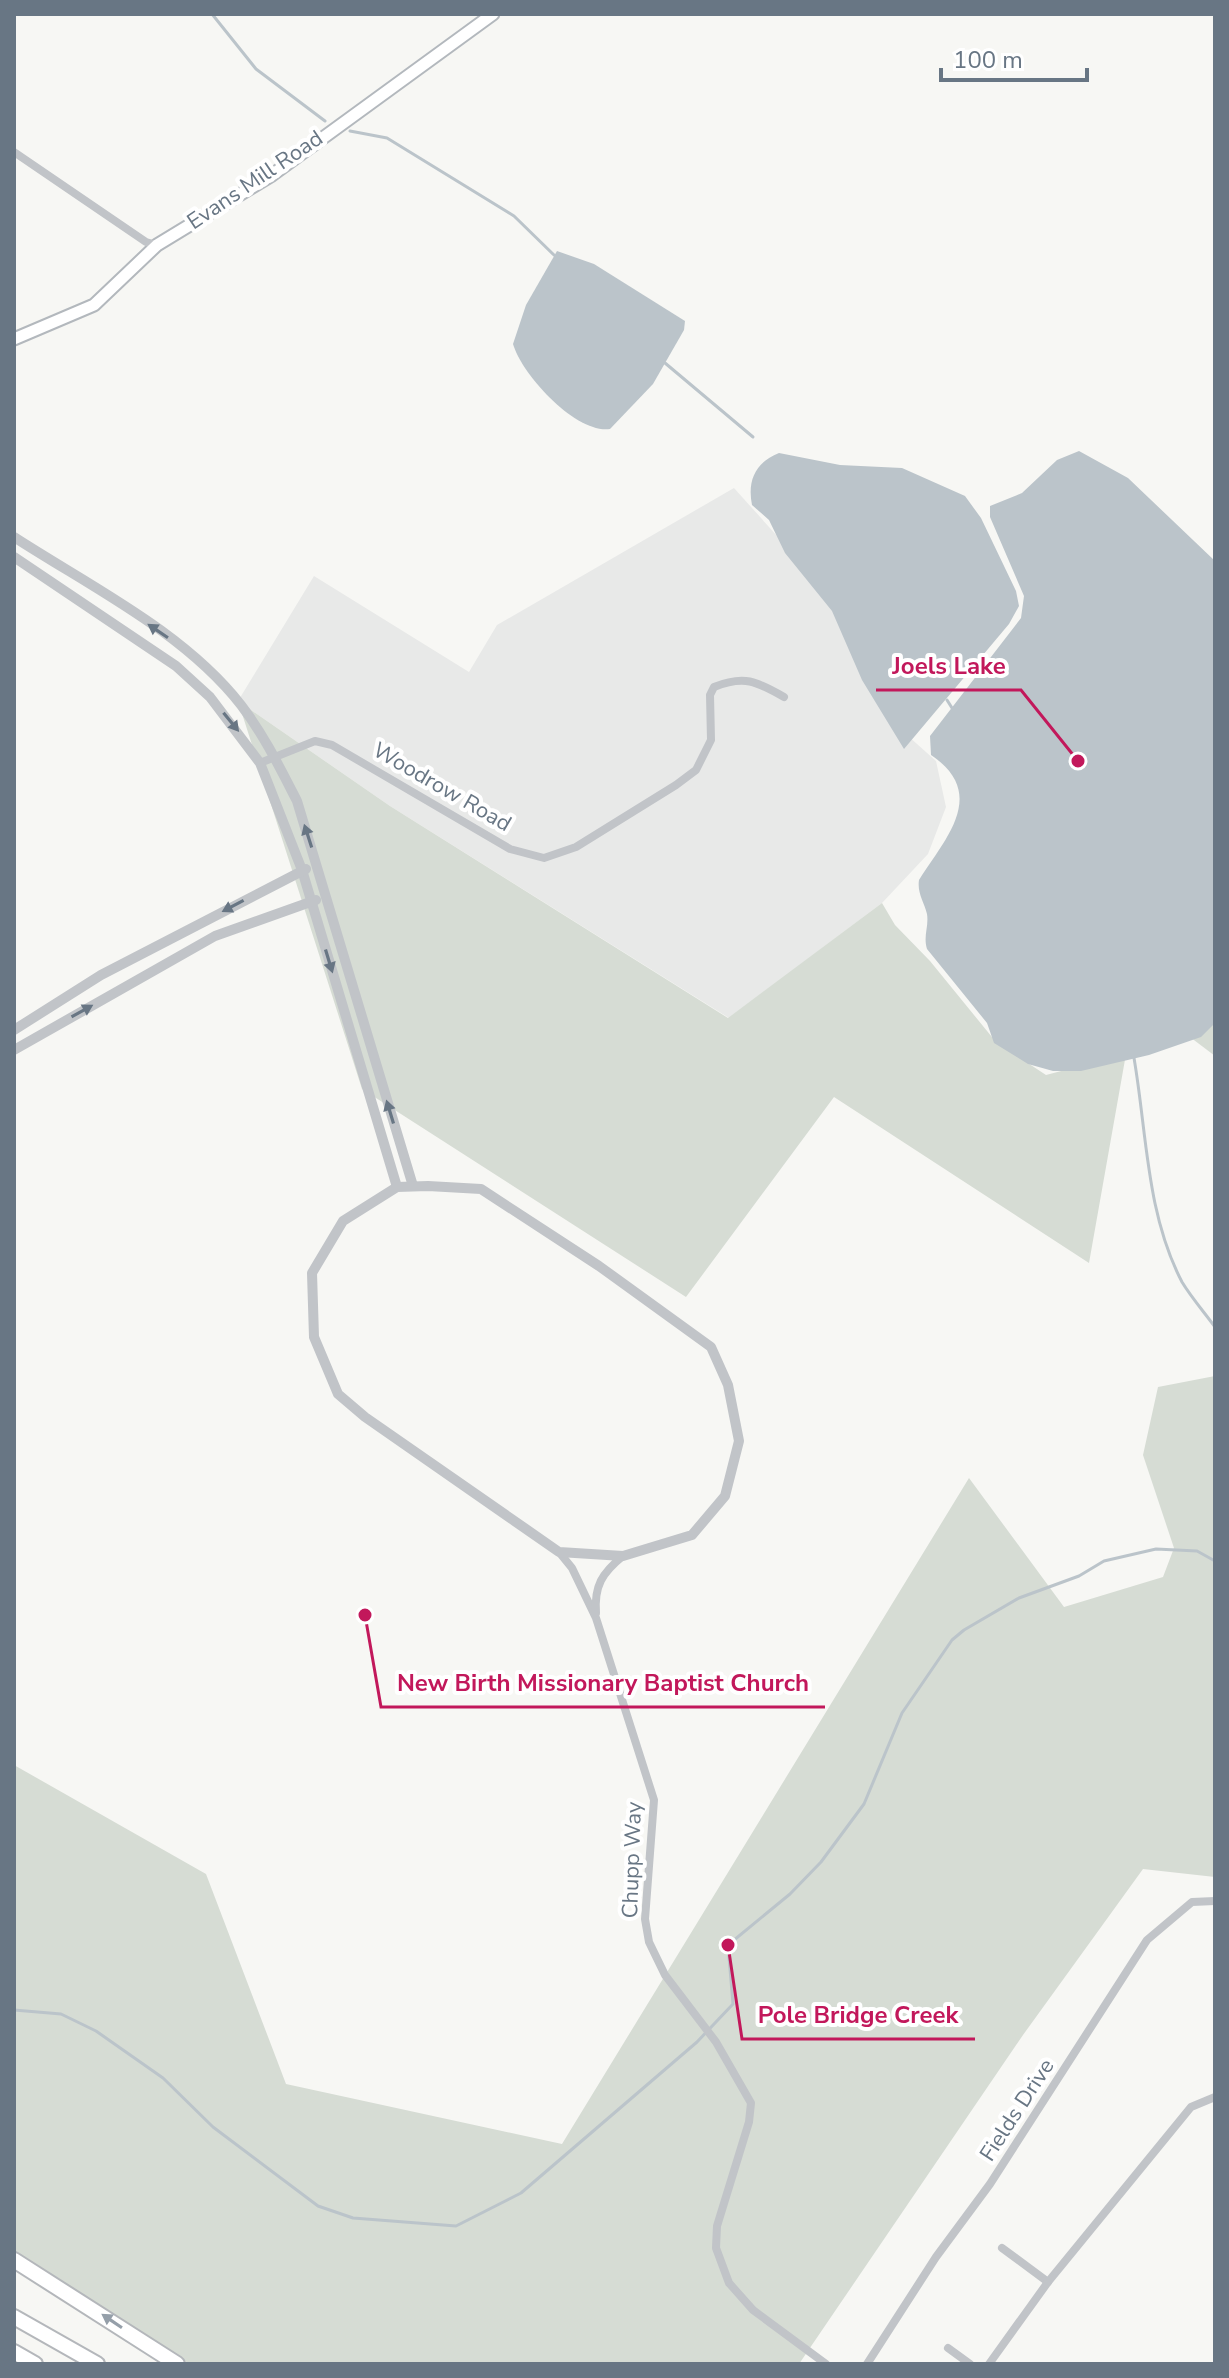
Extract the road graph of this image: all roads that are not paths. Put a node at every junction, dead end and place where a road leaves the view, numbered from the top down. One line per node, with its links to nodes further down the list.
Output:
1 (493, 14): 3 (main road, Evans Mill Road)
2 (14, 152): 3 (street)
3 (157, 245): 4 (main road, Evans Mill Road)
4 (14, 339)
5 (14, 537): 8 (street, one-way to 5)
6 (14, 557): 9 (street, one-way to 9)
7 (784, 697): 8 (street, Woodrow Road)
8 (274, 755): 9 (street, Woodrow Road); 10 (street, one-way to 8)
9 (260, 763): 11 (street)
10 (317, 866): 11 (street); 12 (street)
11 (302, 870): 13 (street); 14 (street, one-way to 14)
12 (326, 898): 13 (street); 16 (street, one-way to 12)
13 (311, 902): 15 (street, one-way to 13); 17 (street, one-way to 17)
14 (14, 1030)
15 (14, 1050)
16 (413, 1186): 17 (street); 19 (street)
17 (397, 1187): 18 (street)
18 (559, 1552): 19 (street); 20 (street, Chupp Way)
19 (623, 1556): 20 (street)
20 (596, 1618): 32 (street, Chupp Way)
21 (1215, 1901): 33 (street, Fields Drive)
22 (1215, 2097): 25 (street)
23 (1002, 2248): 25 (street)
24 (14, 2260): 31 (highway, one-way to 24)
25 (1048, 2282): 35 (street)
26 (14, 2317): 30 (highway)
27 (948, 2348): 34 (street)
28 (14, 2352): 29 (highway)
29 (35, 2364)
30 (97, 2364)
31 (177, 2364)
32 (826, 2364)
33 (867, 2364)
34 (970, 2364)
35 (989, 2364)

